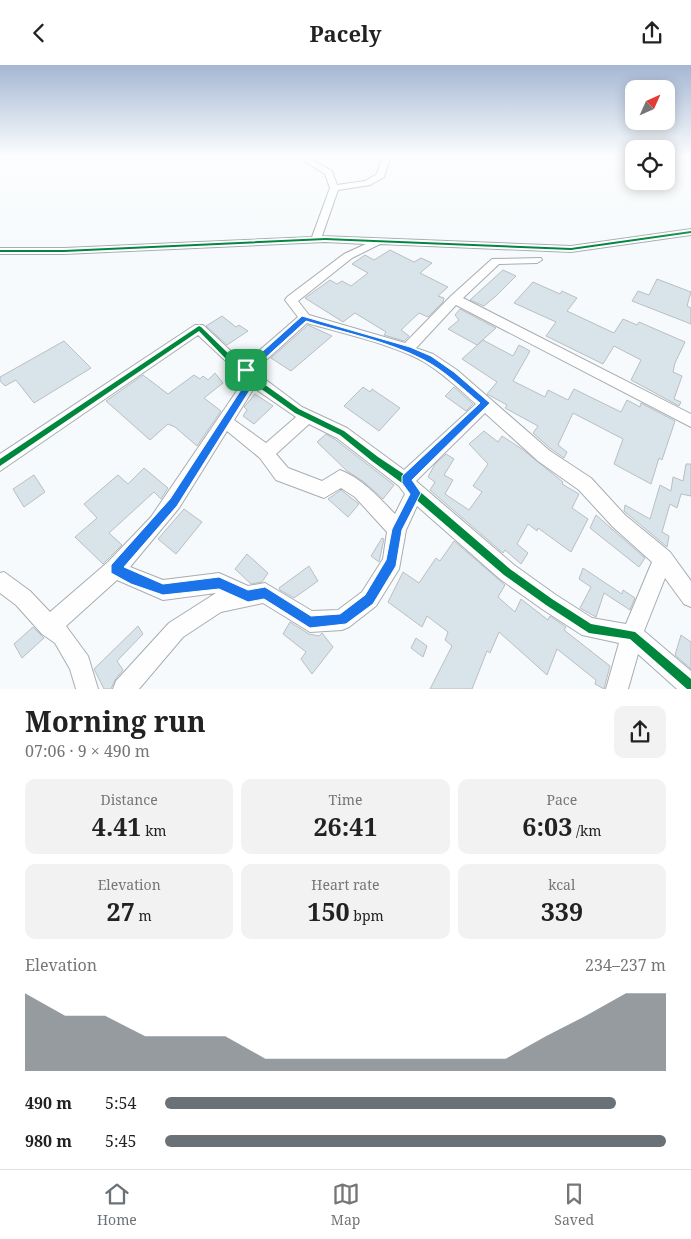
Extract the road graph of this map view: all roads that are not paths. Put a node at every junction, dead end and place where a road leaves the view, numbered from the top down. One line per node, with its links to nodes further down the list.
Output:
1 (332, 184): 3 (street)
2 (361, 184): 3 (street)
3 (334, 189): 5 (street)
4 (691, 232): 6 (street)
5 (316, 240): 6 (street); 7 (street)
6 (378, 241): 10 (street)
7 (0, 251)
8 (537, 260): 9 (street)
9 (455, 299): 11 (street); 15 (street)
10 (305, 318): 11 (street); 12 (street)
11 (407, 349): 13 (street)
12 (249, 375): 14 (street); 16 (street); 18 (street)
13 (486, 403): 19 (street); 21 (street)
14 (308, 416): 17 (street); 19 (street)
15 (691, 421)
16 (226, 422): 17 (street); 22 (street)
17 (266, 453): 20 (street)
18 (0, 463)
19 (410, 487): 20 (street); 27 (street)
20 (397, 529): 24 (street)
21 (663, 559): 25 (street); 27 (street)
22 (115, 569): 24 (street); 26 (street)
23 (0, 583): 26 (street)
24 (248, 596): 30 (street)
25 (691, 597)
26 (50, 627): 29 (street)
27 (632, 635): 28 (street); 31 (street)
28 (691, 686)
29 (87, 689)
30 (124, 689)
31 (617, 689)

